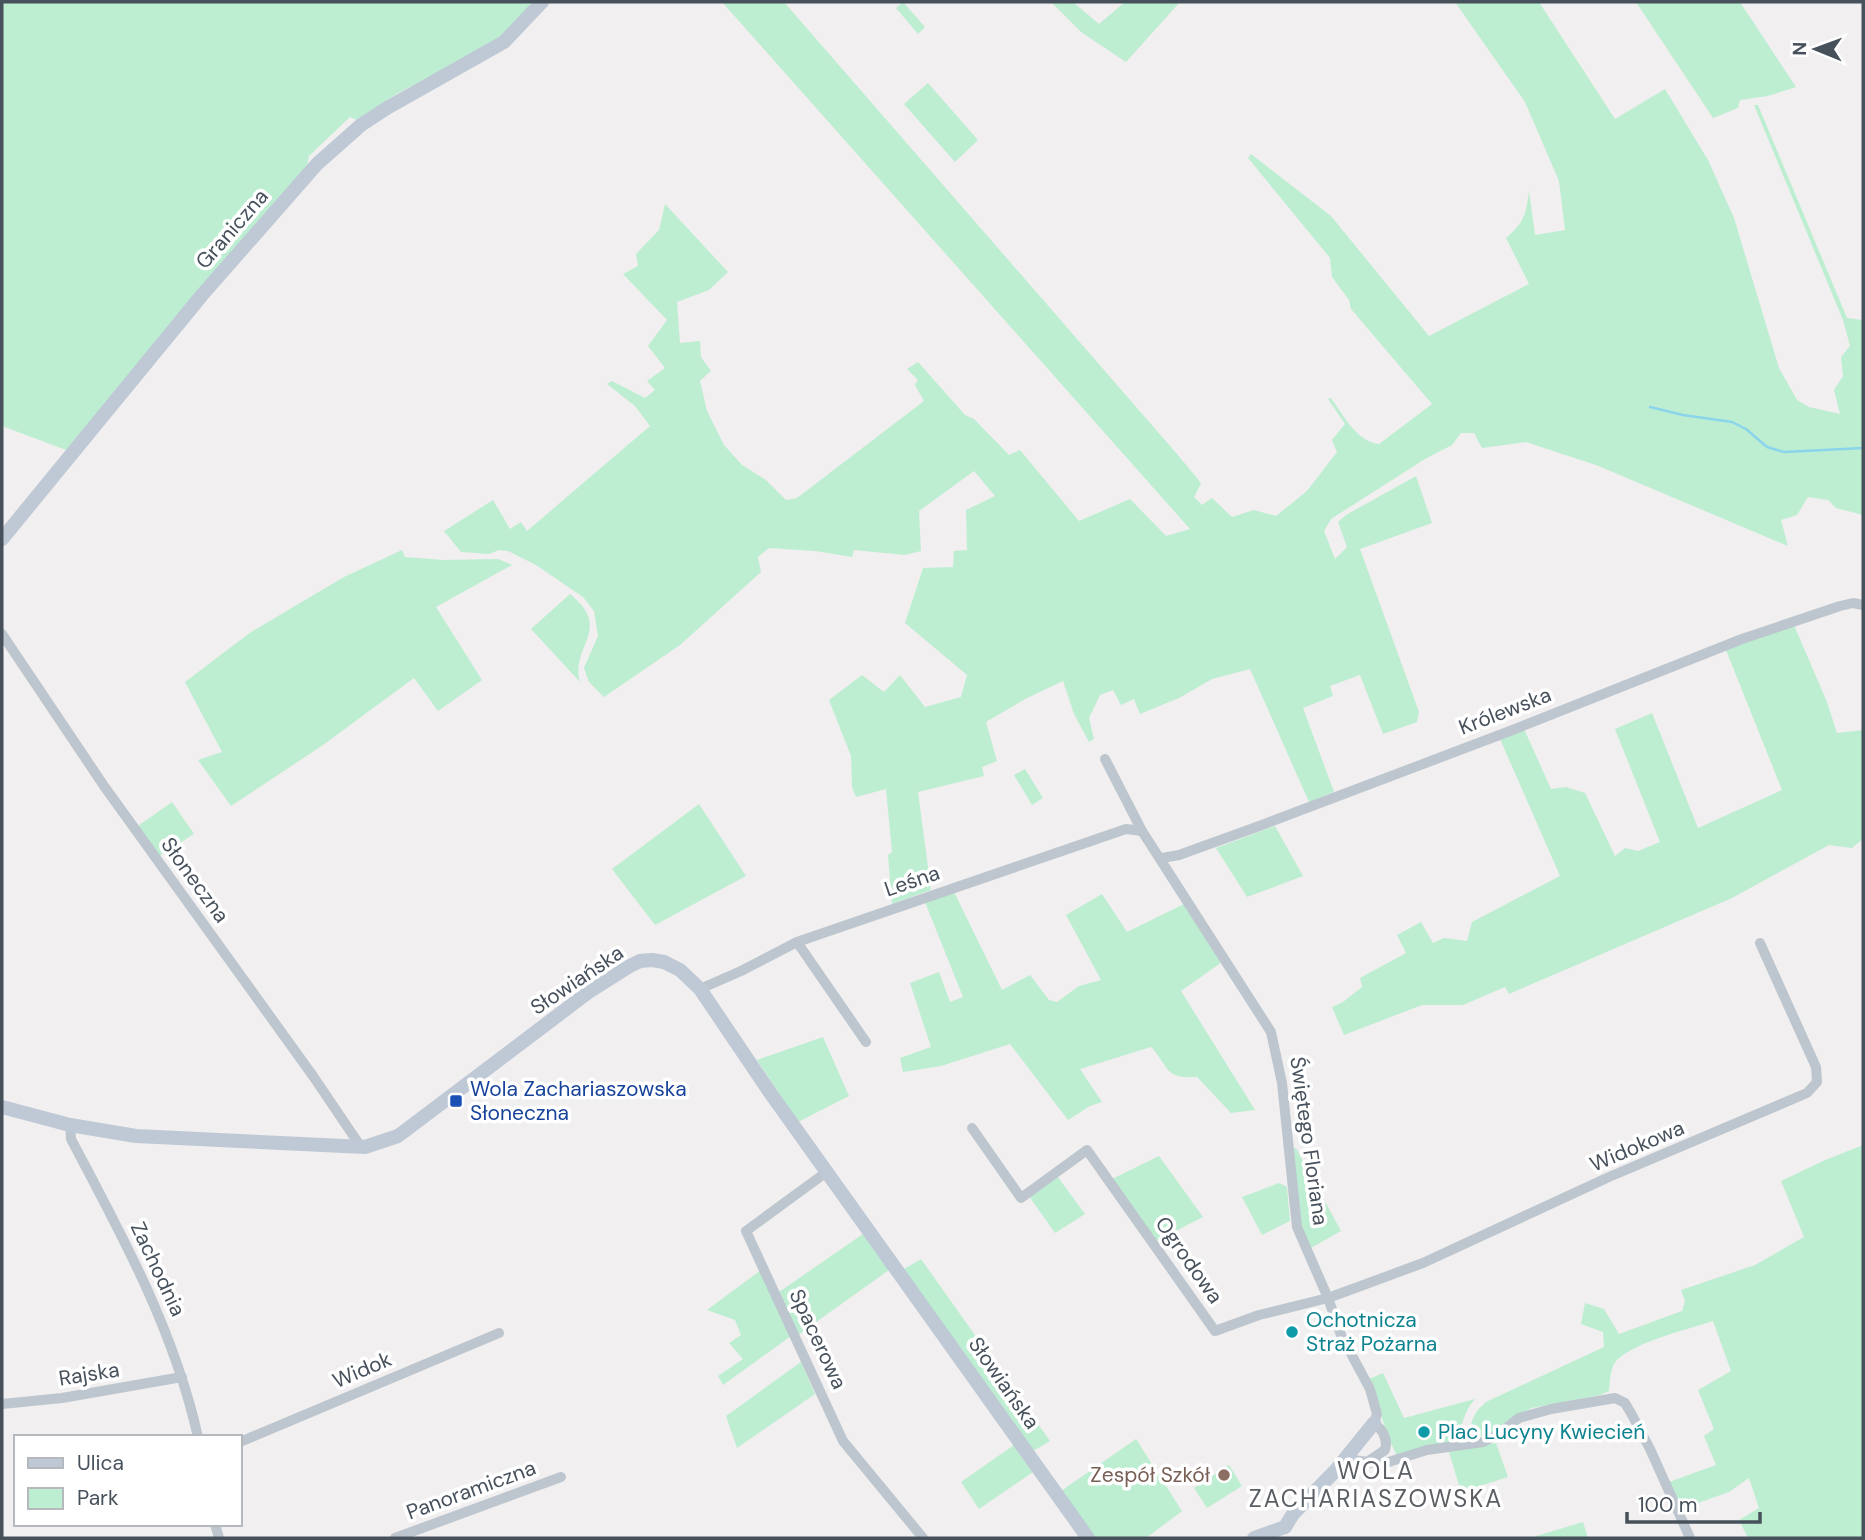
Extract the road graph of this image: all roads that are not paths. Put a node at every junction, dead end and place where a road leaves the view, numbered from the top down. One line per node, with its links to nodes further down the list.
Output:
1 (542, 2): 2 (street, Graniczna)
2 (2, 539)
3 (1863, 605): 7 (street, Królewska)
4 (2, 634): 15 (street, Słoneczna)
5 (1105, 759): 6 (street, Świętego Floriana)
6 (1142, 831): 7 (street, Świętego Floriana); 8 (street, Leśna)
7 (1162, 858): 17 (street, Świętego Floriana)
8 (797, 942): 10 (street, Leśna); 11 (street)
9 (1760, 943): 17 (street, Widokowa)
10 (700, 989): 15 (street, Słowiańska); 16 (street, Słowiańska)
11 (866, 1042)
12 (2, 1107): 13 (street, Słowiańska)
13 (70, 1125): 15 (street, Słowiańska); 19 (street, Zachodnia)
14 (972, 1128): 17 (street, Ogrodowa)
15 (361, 1147)
16 (828, 1171): 31 (street, Spacerowa); 32 (street, Słowiańska)
17 (1328, 1298): 21 (street, Świętego Floriana)
18 (499, 1333): 24 (street, Widok)
19 (182, 1377): 20 (street, Rajska); 22 (street, Zachodnia)
20 (2, 1404)
21 (1374, 1423): 23 (street); 25 (street)
22 (197, 1435)
23 (1386, 1440): 26 (street); 27 (street)
24 (242, 1441)
25 (1346, 1458): 27 (street); 29 (street)
26 (1396, 1461): 27 (street); 34 (street)
27 (1367, 1462)
28 (561, 1477): 30 (street, Panoramiczna)
29 (1289, 1532): 33 (street)
30 (395, 1538)
31 (923, 1538)
32 (1088, 1538)
33 (1254, 1538)
34 (1690, 1538)

